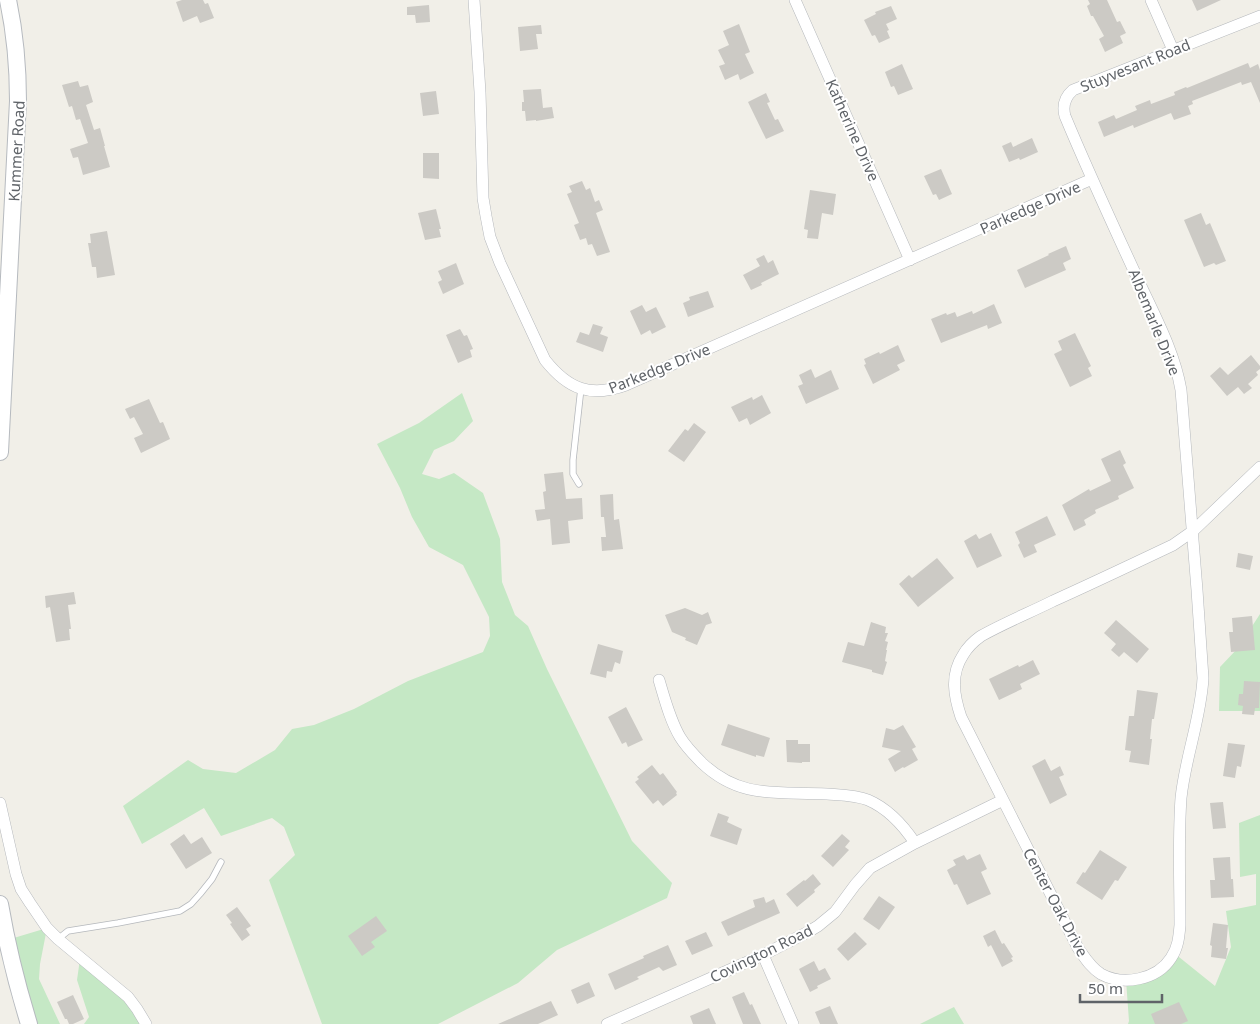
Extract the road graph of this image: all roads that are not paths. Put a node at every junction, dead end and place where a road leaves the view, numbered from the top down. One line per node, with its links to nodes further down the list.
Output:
1 (8, 0): 9 (street, Kummer Road)
2 (474, 0): 10 (street, Parkedge Drive)
3 (795, 0): 8 (street, Katherine Drive)
4 (1151, 0): 6 (street)
5 (1260, 16): 6 (street, Stuyvesant Road)
6 (1173, 50): 7 (street, Stuyvesant Road)
7 (1092, 179): 8 (street, Parkedge Drive); 14 (street, Albemarle Drive)
8 (910, 260): 10 (street, Parkedge Drive)
9 (4, 319): 11 (street, Kummer Road)
10 (581, 388): 13 (lane)
11 (0, 452)
12 (1260, 466): 14 (street, Center Oak Drive)
13 (579, 484)
14 (1193, 532): 16 (street, Center Oak Drive); 16 (street, Center Oak Drive)
15 (659, 680): 18 (street)
16 (1003, 800): 18 (street, Covington Road)
17 (0, 803): 21 (street)
18 (915, 843): 22 (street, Covington Road)
19 (221, 862): 21 (lane)
20 (0, 904): 23 (street)
21 (58, 939): 24 (street)
22 (763, 955): 25 (street, Covington Road); 26 (street)
23 (29, 1024)
24 (146, 1024)
25 (607, 1024)
26 (793, 1024)

